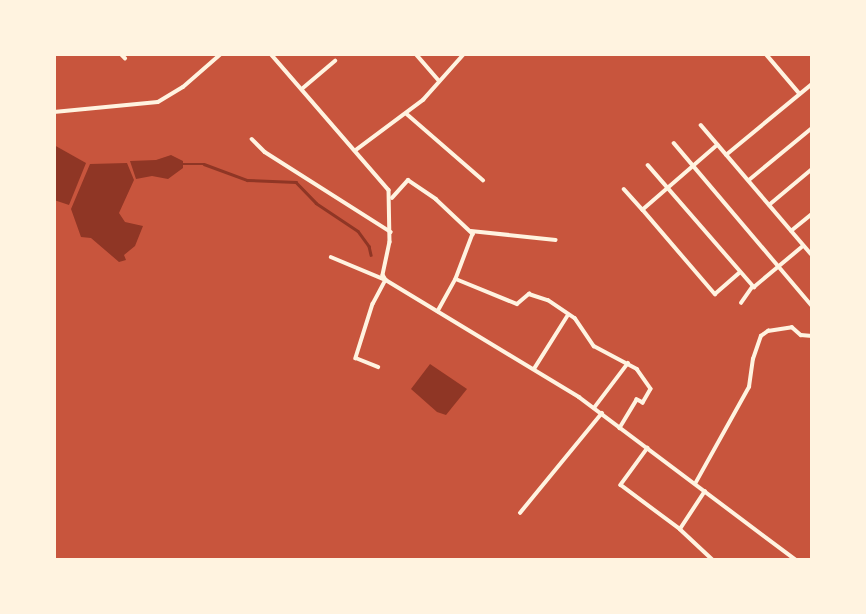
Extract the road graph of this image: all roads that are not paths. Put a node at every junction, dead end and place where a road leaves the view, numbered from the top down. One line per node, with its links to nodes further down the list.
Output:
1 (221, 54): 11 (street)
2 (416, 54): 7 (street)
3 (464, 54): 7 (street)
4 (766, 54): 10 (street)
5 (272, 55): 9 (street)
6 (335, 61): 9 (street)
7 (439, 80): 12 (street)
8 (812, 84): 10 (street)
9 (303, 88): 18 (street)
10 (800, 94): 19 (street)
11 (54, 112)
12 (407, 114): 18 (street); 23 (street)
13 (701, 125): 17 (street)
14 (812, 128): 24 (street)
15 (252, 139): 33 (street)
16 (674, 143): 21 (street)
17 (718, 145): 19 (street); 21 (street)
18 (356, 150): 27 (street)
19 (726, 155): 24 (street)
20 (648, 165): 25 (street)
21 (694, 166): 25 (street); 38 (street)
22 (812, 169): 28 (street)
23 (483, 180)
24 (748, 180): 28 (street)
25 (668, 188): 29 (street); 39 (street)
26 (625, 189): 29 (street)
27 (391, 200): 31 (street); 33 (street)
28 (769, 205): 32 (street)
29 (643, 210): 39 (street)
30 (812, 214): 32 (street)
31 (471, 231): 34 (street); 40 (street)
32 (791, 231): 35 (street)
33 (391, 232): 41 (street)
34 (556, 240)
35 (803, 246): 36 (street); 38 (street)
36 (812, 255)
37 (331, 257): 41 (street)
38 (779, 267): 42 (street); 44 (street)
39 (739, 273): 42 (street)
40 (456, 279): 45 (street); 46 (street)
41 (386, 280): 45 (street); 49 (street)
42 (754, 287): 43 (street)
43 (741, 303)
44 (812, 306)
45 (438, 311): 50 (street)
46 (568, 315): 48 (street); 50 (street)
47 (812, 336): 55 (street)
48 (628, 363): 51 (street); 53 (street)
49 (378, 367)
50 (534, 369): 51 (street)
51 (594, 408): 52 (street)
52 (602, 414): 53 (street); 57 (street)
53 (620, 428): 54 (street)
54 (648, 448): 55 (street); 58 (street)
55 (695, 484): 56 (street)
56 (705, 491): 58 (street); 60 (street)
57 (520, 513)
58 (680, 529): 59 (street)
59 (713, 560)
60 (796, 560)

